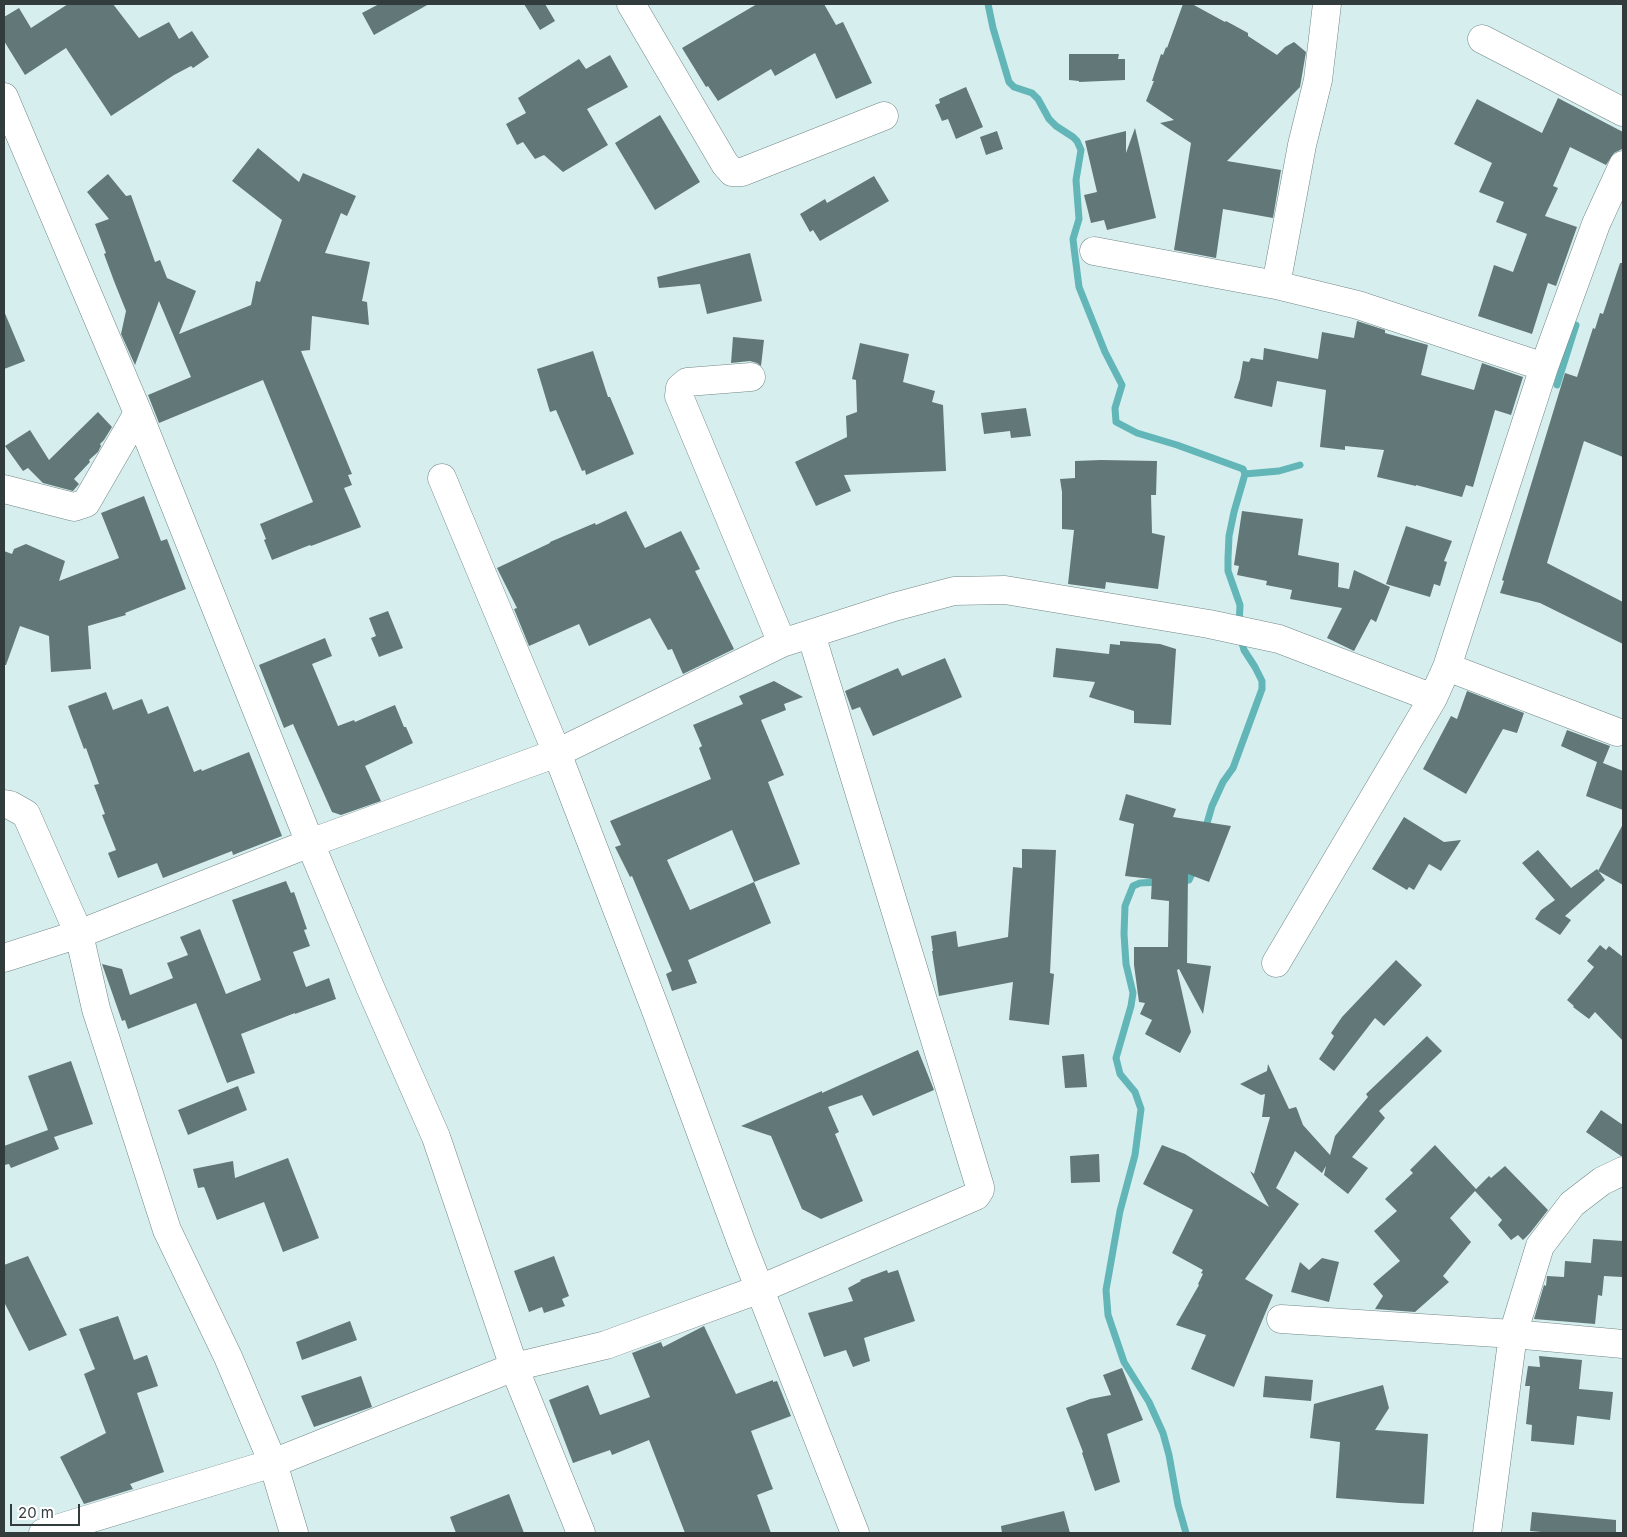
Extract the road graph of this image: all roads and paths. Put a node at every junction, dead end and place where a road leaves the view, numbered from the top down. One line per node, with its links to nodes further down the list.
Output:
1 (631, 4): 6 (street)
2 (1327, 4): 9 (street)
3 (1482, 39): 5 (street)
4 (4, 98): 12 (street)
5 (1623, 112)
6 (884, 116)
7 (1623, 165): 10 (street)
8 (1094, 251): 9 (street)
9 (1276, 285): 10 (street)
10 (1544, 367): 17 (street)
11 (751, 377): 16 (street)
12 (138, 412): 14 (street); 22 (street)
13 (442, 478): 20 (street)
14 (4, 489)
15 (811, 634): 16 (street); 18 (street); 27 (street)
16 (782, 644): 20 (street)
17 (1447, 667): 18 (street); 19 (street)
18 (1433, 698): 25 (street)
19 (1617, 732)
20 (558, 754): 22 (street); 27 (street)
21 (4, 804): 23 (street)
22 (310, 843): 23 (street); 31 (street)
23 (79, 934): 24 (street); 32 (street)
24 (4, 958)
25 (1276, 963)
26 (1623, 1171): 29 (street)
27 (760, 1289): 31 (street); 36 (street)
28 (1281, 1319): 29 (street)
29 (1513, 1334): 30 (street); 37 (street)
30 (1623, 1344)
31 (514, 1367): 32 (street); 35 (street)
32 (273, 1463): 33 (street); 34 (street)
33 (43, 1533)
34 (294, 1533)
35 (581, 1533)
36 (855, 1533)
37 (1487, 1533)

